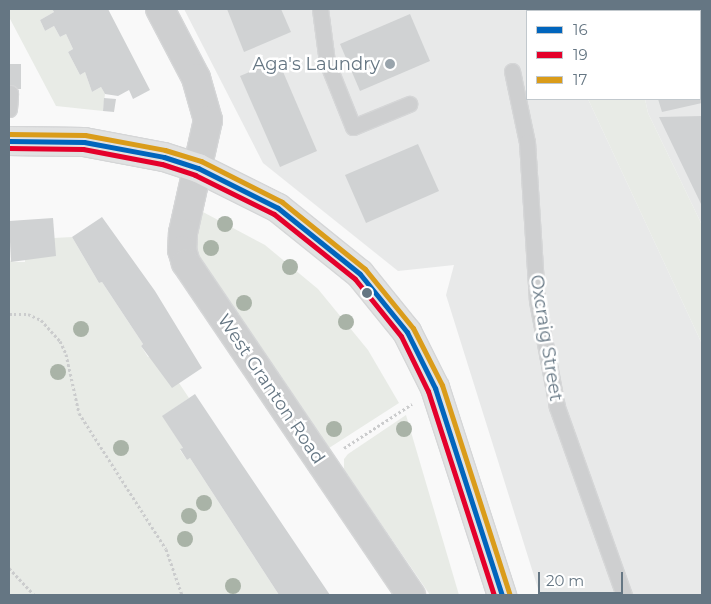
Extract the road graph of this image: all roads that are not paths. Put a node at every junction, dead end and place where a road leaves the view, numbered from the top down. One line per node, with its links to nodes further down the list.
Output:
1 (160, 9): 8 (street, West Granton Road)
2 (320, 9): 5 (lane)
3 (512, 71): 11 (lane, Oxcraig Street)
4 (10, 93): 6 (lane)
5 (409, 104)
6 (9, 109)
7 (9, 141): 8 (street)
8 (198, 168): 9 (street, West Granton Road); 10 (street)
9 (411, 595)
10 (502, 595)
11 (624, 595)

